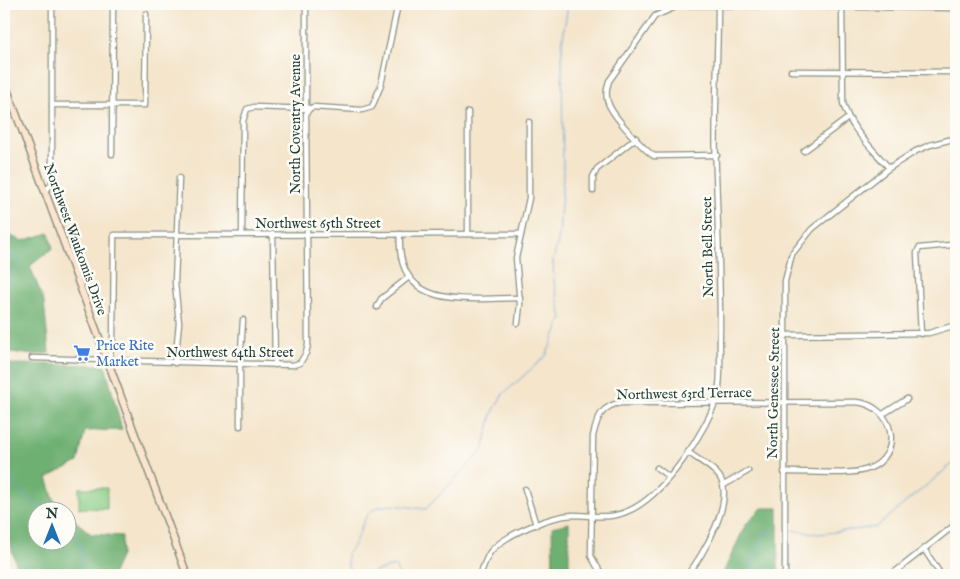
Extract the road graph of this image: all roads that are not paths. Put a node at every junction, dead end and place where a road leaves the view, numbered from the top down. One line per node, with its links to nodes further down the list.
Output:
1 (52, 4): 13 (street)
2 (113, 4): 14 (street)
3 (398, 4): 15 (street)
4 (718, 4): 5 (street); 19 (street); 23 (street, North Bell Street)
5 (842, 4): 6 (street); 9 (street)
6 (956, 8)
7 (306, 10): 15 (street, North Coventry Avenue)
8 (146, 14): 14 (street)
9 (842, 70): 10 (street); 11 (street); 17 (street)
10 (791, 71)
11 (956, 72)
12 (4, 81): 26 (main road, Northwest Waukomis Drive)
13 (52, 106): 14 (street); 26 (street)
14 (113, 106): 22 (street)
15 (308, 109): 28 (street); 34 (street, North Coventry Avenue)
16 (468, 112): 31 (street)
17 (848, 118): 21 (street); 24 (street)
18 (529, 122): 32 (street)
19 (636, 138): 23 (street); 27 (street)
20 (956, 138): 24 (street, North Genessee Street)
21 (804, 152)
22 (112, 154)
23 (717, 155): 52 (street, North Bell Street)
24 (889, 168): 42 (street, North Genessee Street)
25 (179, 178): 33 (street)
26 (45, 191): 46 (main road, Northwest Waukomis Drive)
27 (593, 191)
28 (242, 234): 29 (street, Northwest 65th Street); 33 (street, Northwest 65th Street)
29 (273, 234): 34 (street, Northwest 65th Street); 49 (street)
30 (400, 234): 31 (street, Northwest 65th Street); 34 (street, Northwest 65th Street); 36 (street)
31 (468, 234): 32 (street, Northwest 65th Street)
32 (521, 234): 37 (street)
33 (176, 235): 46 (street, Northwest 65th Street); 47 (street)
34 (306, 235): 44 (street, North Coventry Avenue)
35 (956, 248): 43 (street)
36 (409, 277): 37 (street); 38 (street)
37 (520, 298): 40 (street)
38 (377, 306)
39 (243, 320): 48 (street)
40 (518, 323)
41 (956, 325): 43 (street)
42 (786, 334): 43 (street); 51 (street, North Genessee Street)
43 (921, 334)
44 (305, 356): 49 (street, Northwest 64th Street)
45 (32, 358): 46 (street, Northwest 64th Street)
46 (108, 362): 47 (street, Northwest 64th Street); 66 (main road, Northwest Waukomis Drive)
47 (175, 364): 48 (street, Northwest 64th Street)
48 (240, 364): 49 (street, Northwest 64th Street); 54 (street)
49 (275, 365)
50 (907, 399): 53 (street)
51 (783, 403): 52 (street, Northwest 63rd Terrace); 53 (street, Northwest 63rd Terrace); 58 (street, North Genessee Street)
52 (714, 404): 55 (street, North Bell Street); 62 (street, Northwest 63rd Terrace)
53 (883, 414): 58 (street)
54 (240, 426)
55 (688, 452): 59 (street, North Bell Street); 60 (street)
56 (657, 468): 59 (street)
57 (748, 471): 60 (street)
58 (784, 472): 70 (street, North Genessee Street)
59 (669, 477): 62 (street, North Bell Street)
60 (724, 485): 69 (street)
61 (525, 489): 64 (street)
62 (591, 517): 64 (street, North Bell Street); 68 (street, Northwest 63rd Terrace)
63 (956, 524): 65 (street)
64 (536, 525): 67 (street, North Bell Street)
65 (924, 549): 71 (street); 72 (street)
66 (187, 575)
67 (480, 575)
68 (602, 575)
69 (687, 575)
70 (785, 575)
71 (891, 575)
72 (941, 575)

